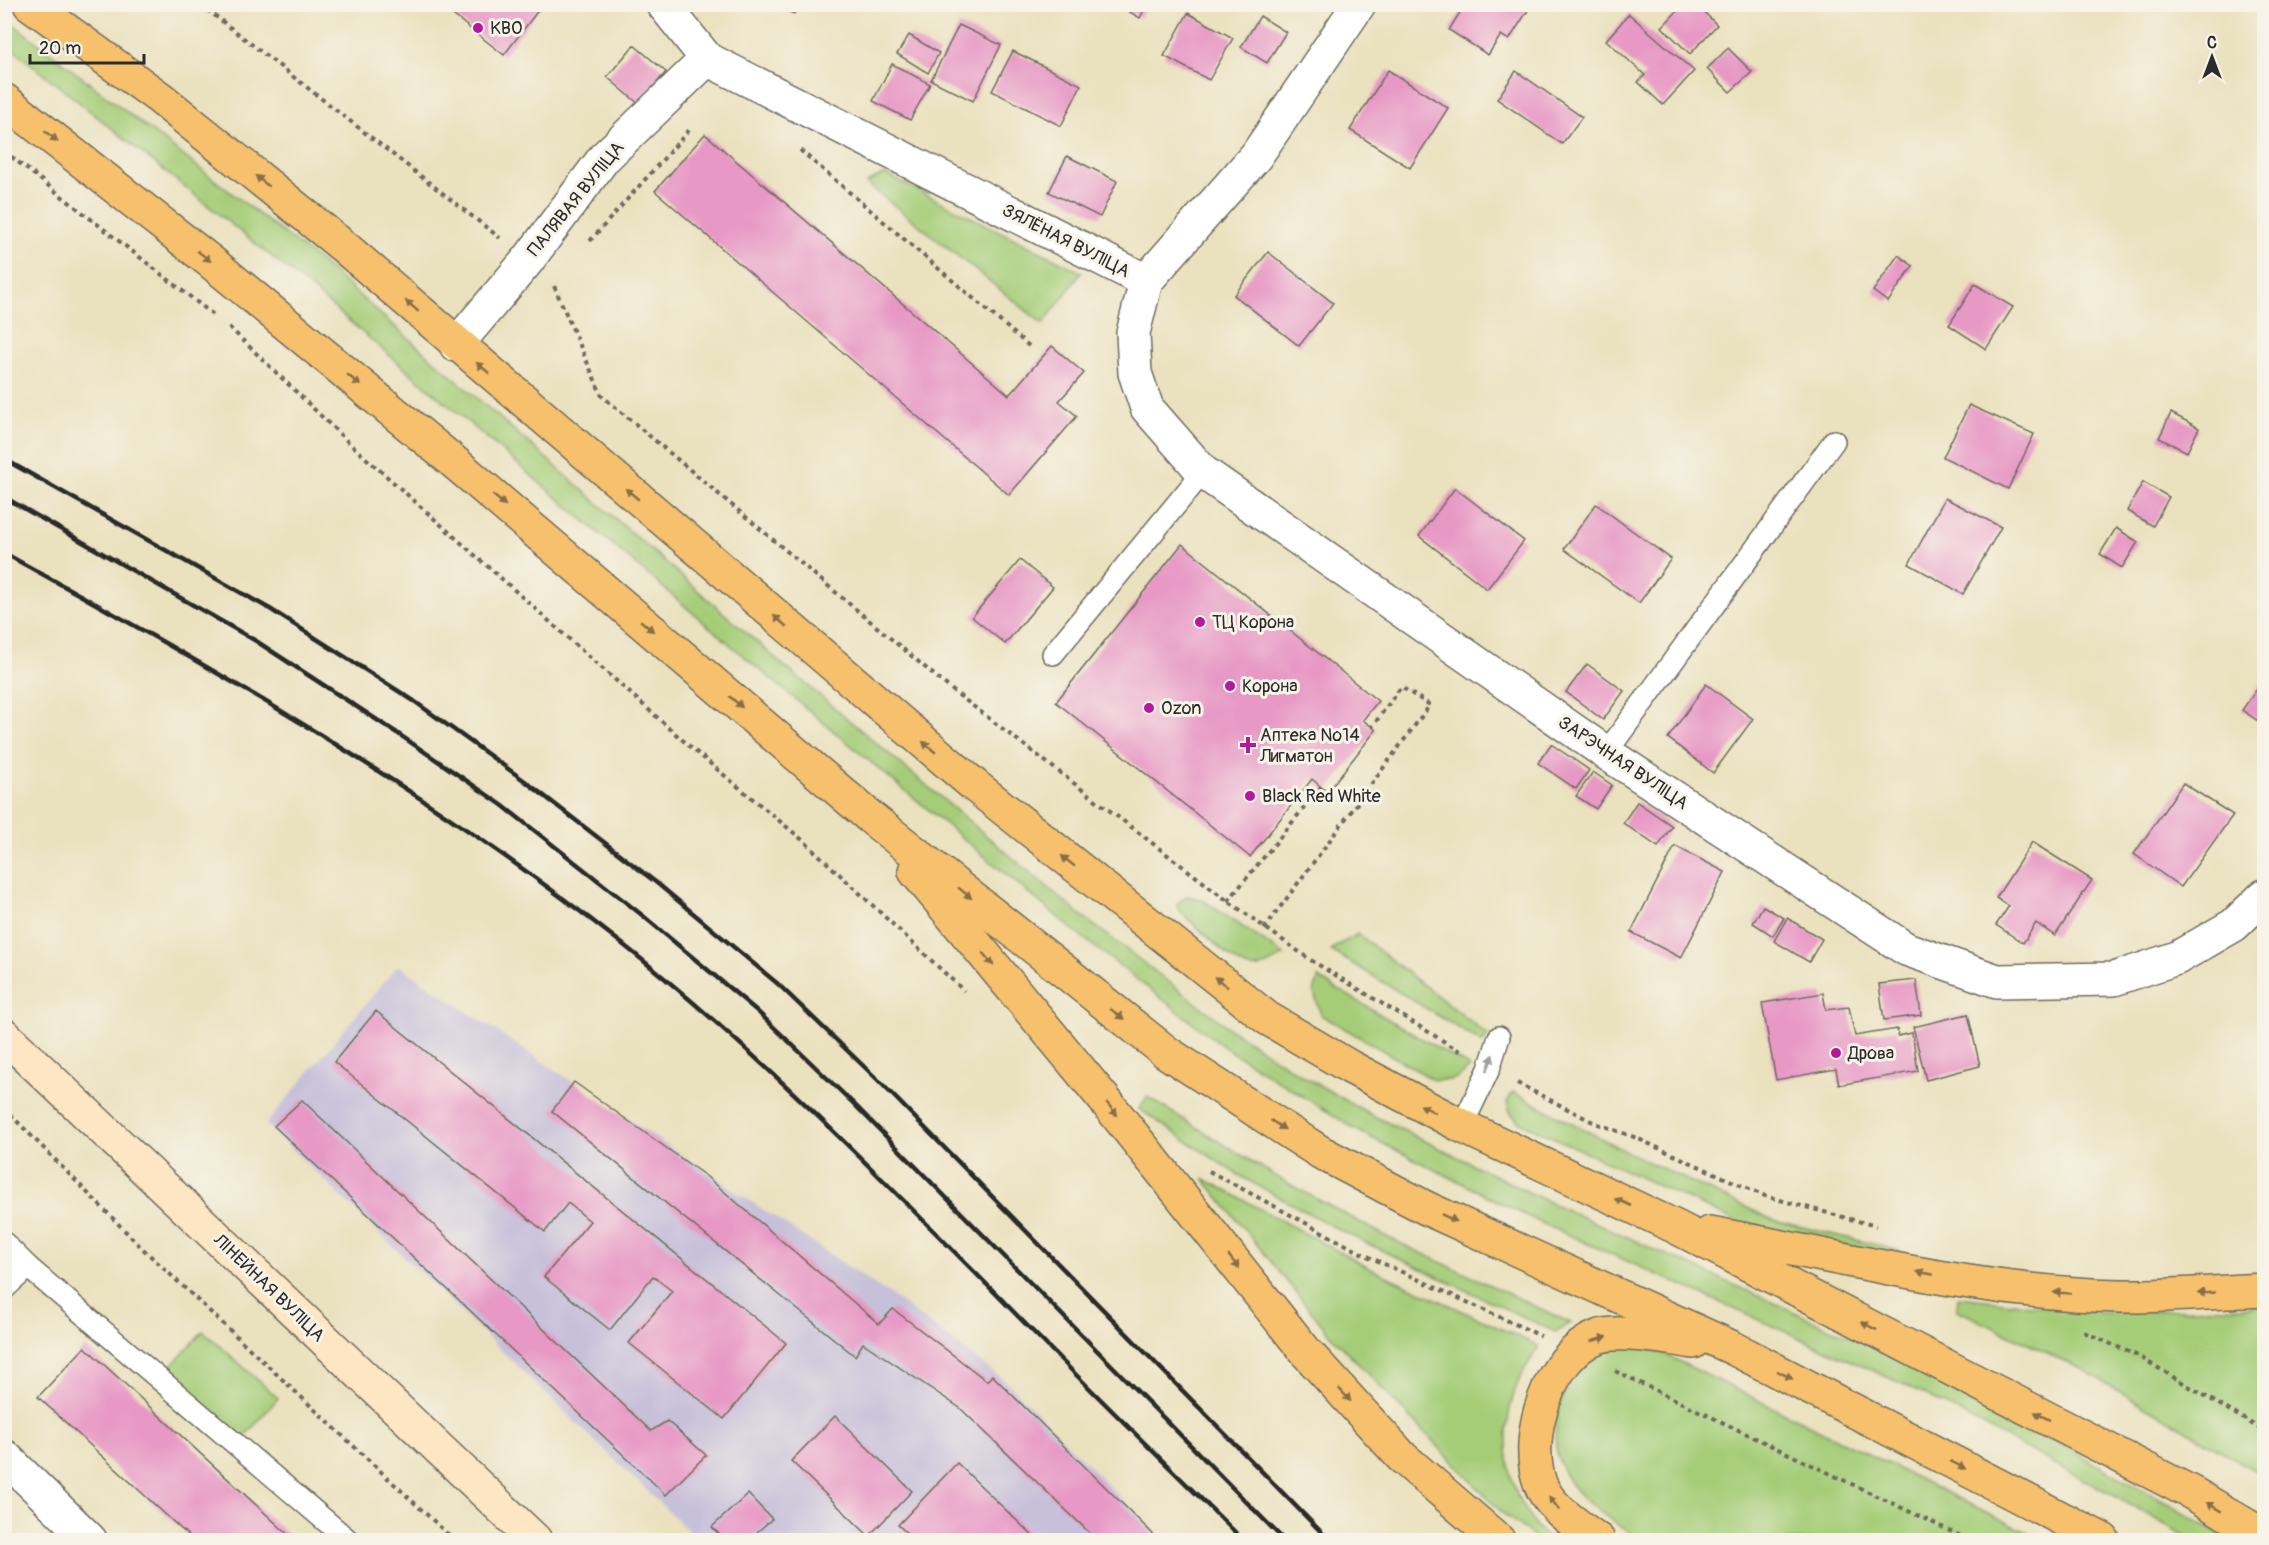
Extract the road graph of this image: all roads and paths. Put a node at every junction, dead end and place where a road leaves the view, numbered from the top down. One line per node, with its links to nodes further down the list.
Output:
1 (30, 4): 16 (highway, one-way to 1)
2 (200, 4): 10 (path)
3 (663, 4): 5 (street)
4 (1359, 4): 13 (street, ЗЯЛЁНАЯ ВУЛІЦА)
5 (706, 59): 13 (street, ЗЯЛЁНАЯ ВУЛІЦА); 16 (street, ПАЛЯВАЯ ВУЛІЦА)
6 (4, 100): 24 (highway, one-way to 24)
7 (697, 121): 11 (path)
8 (798, 148): 17 (path)
9 (4, 151): 14 (path)
10 (503, 241)
11 (583, 249)
12 (552, 280): 26 (path)
13 (1146, 281): 19 (street, ЗАРЭЧНАЯ ВУЛІЦА)
14 (219, 319)
15 (228, 327): 28 (path)
16 (456, 345): 33 (highway, one-way to 16)
17 (1029, 346)
18 (1834, 441): 22 (lane)
19 (1203, 472): 20 (lane); 22 (street, ЗАРЭЧНАЯ ВУЛІЦА)
20 (1053, 654)
21 (1372, 727): 27 (path)
22 (1606, 753): 25 (street, ЗАРЭЧНАЯ ВУЛІЦА)
23 (1321, 787): 26 (path)
24 (870, 817): 43 (highway, one-way to 43); 52 (highway, one-way to 52)
25 (2265, 896)
26 (1228, 901): 27 (path)
27 (1264, 928): 31 (path)
28 (971, 998)
29 (4, 1035): 51 (street, ЛІНЕЙНАЯ ВУЛІЦА)
30 (1499, 1037): 31 (lane, one-way to 30)
31 (1489, 1069): 33 (lane); 36 (path)
32 (4, 1108): 50 (path)
33 (1462, 1126): 35 (highway, one-way to 33)
34 (1204, 1168): 42 (path)
35 (1676, 1227): 40 (highway, one-way to 35); 47 (highway, one-way to 35)
36 (1882, 1228)
37 (4, 1243): 38 (lane)
38 (28, 1267): 39 (lane); 49 (lane)
39 (4, 1289)
40 (2265, 1290)
41 (2078, 1330): 45 (path)
42 (1544, 1338)
43 (1733, 1348): 53 (highway, one-way to 43); 55 (highway, one-way to 55)
44 (1605, 1366): 54 (path)
45 (2265, 1431)
46 (4, 1456): 48 (street)
47 (2265, 1536)
48 (90, 1540)
49 (348, 1540)
50 (454, 1540)
51 (535, 1540)
52 (1498, 1540)
53 (1598, 1540)
54 (1969, 1540)
55 (2103, 1540)

